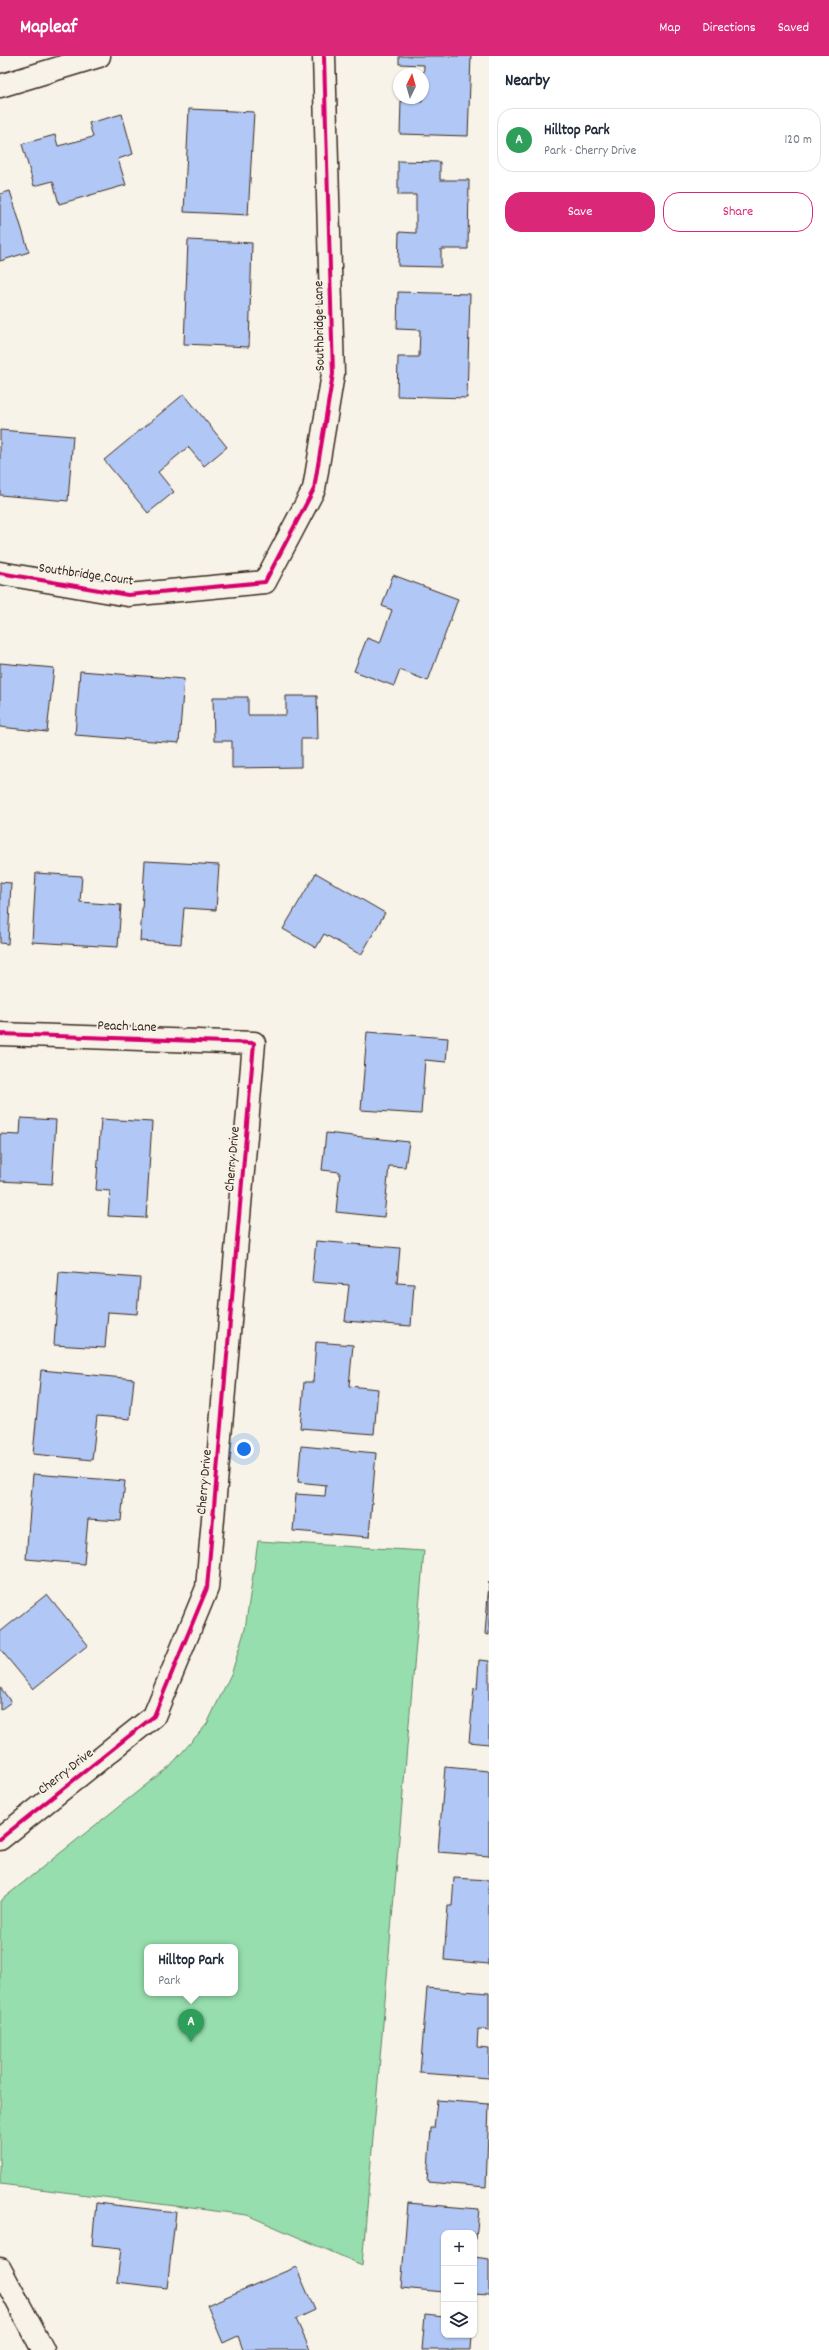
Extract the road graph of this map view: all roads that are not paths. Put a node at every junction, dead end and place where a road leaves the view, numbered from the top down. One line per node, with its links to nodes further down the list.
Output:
1 (99, 56): 3 (street)
2 (324, 56): 5 (street, Southbridge Lane)
3 (0, 86)
4 (0, 573): 5 (street, Southbridge Court)
5 (265, 582)
6 (0, 1034): 7 (street, Peach Lane)
7 (254, 1043): 8 (street, Cherry Drive)
8 (0, 1839)
9 (0, 2269): 10 (street)
10 (43, 2350)

